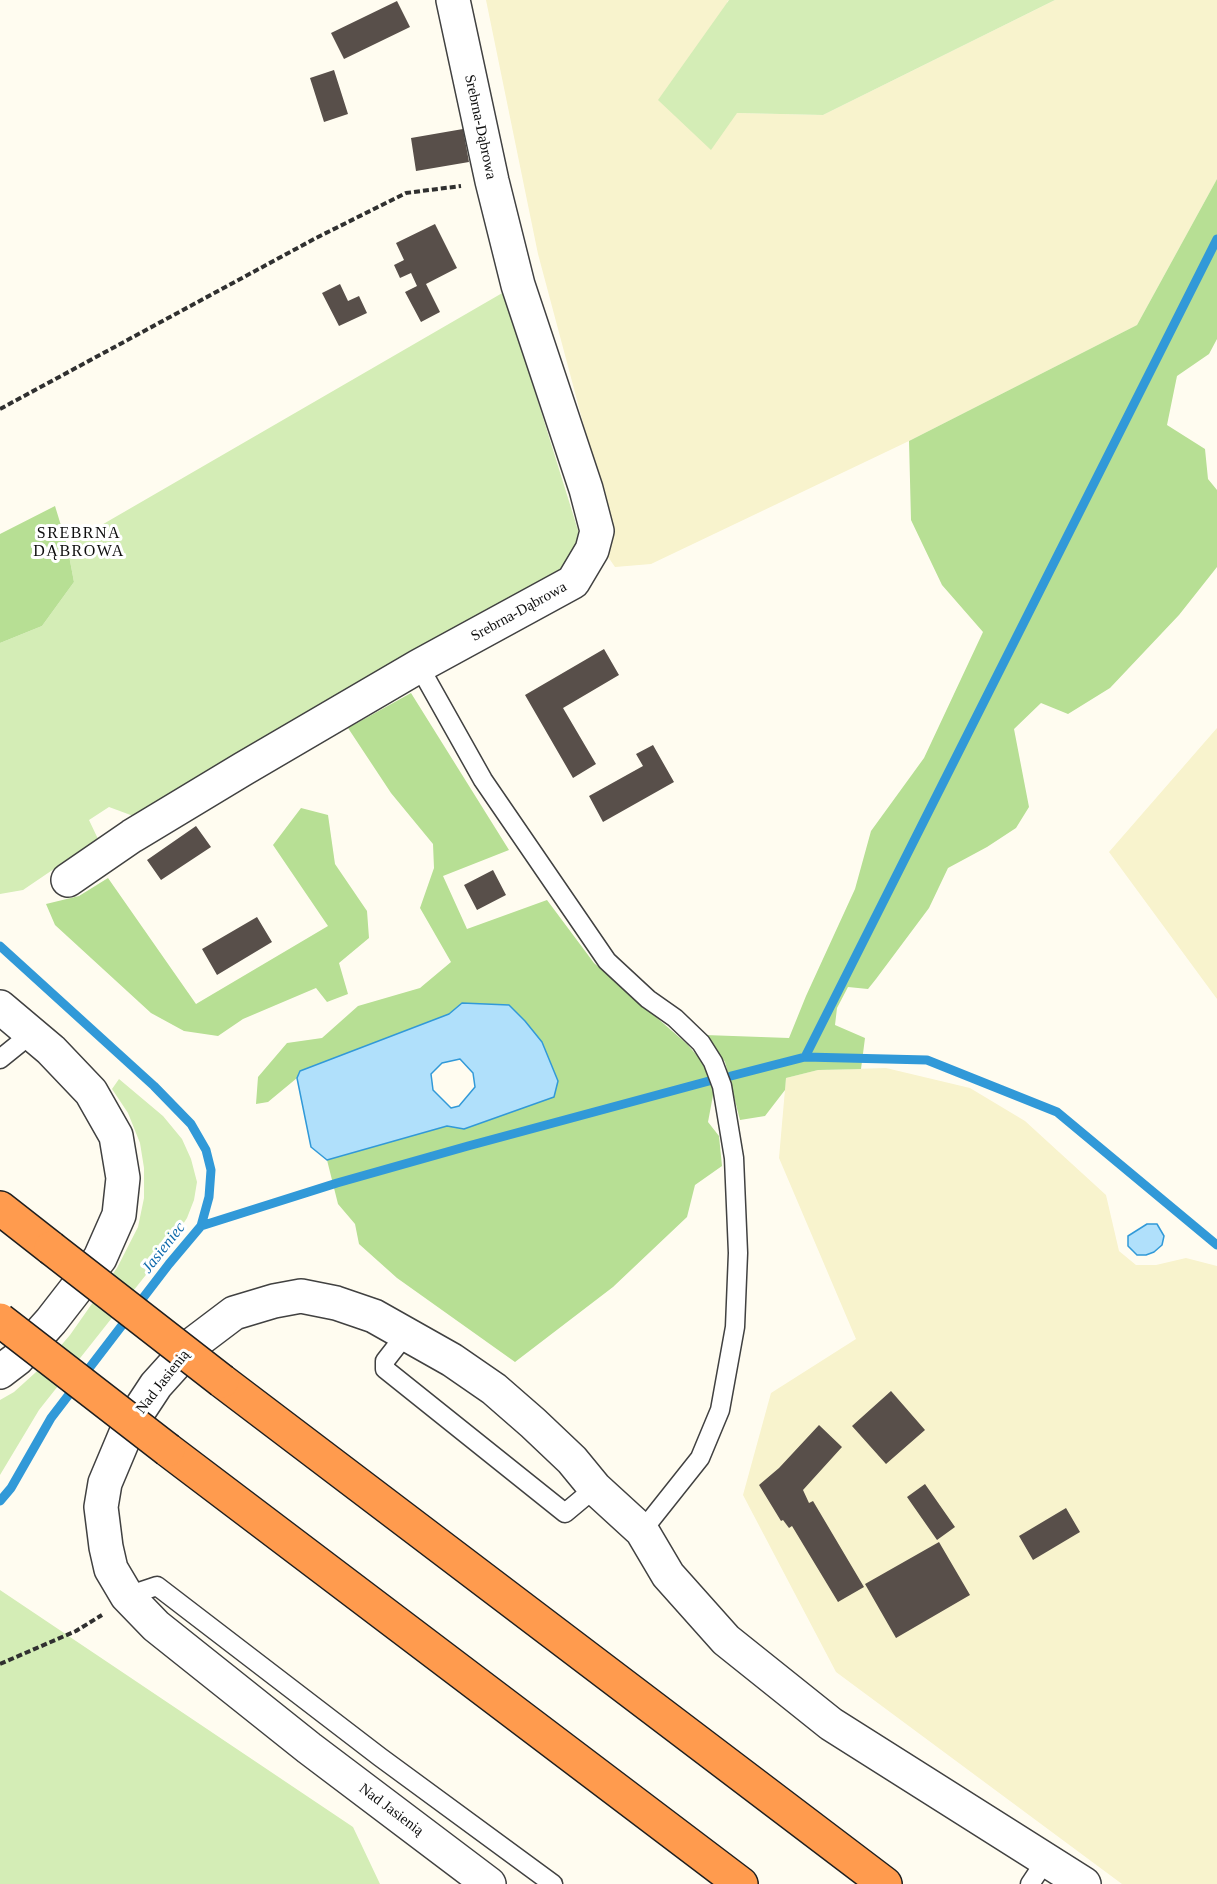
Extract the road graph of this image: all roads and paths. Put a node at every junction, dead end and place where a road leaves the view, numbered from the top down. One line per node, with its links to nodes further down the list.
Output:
1 (453, 0): 2 (street, Srebrna-Dąbrowa)
2 (492, 181): 3 (path); 4 (street, Srebrna-Dąbrowa)
3 (0, 409)
4 (419, 666): 5 (street, Srebrna-Dąbrowa); 14 (lane)
5 (68, 880)
6 (0, 1007): 7 (street)
7 (31, 1034): 8 (lane); 12 (street)
8 (0, 1059)
9 (0, 1208): 21 (highway, bridge)
10 (0, 1320): 20 (highway, bridge)
11 (406, 1334): 13 (street, Nad Jasienią); 13 (lane); 15 (street, Nad Jasienią)
12 (0, 1372)
13 (596, 1488): 14 (street, Nad Jasienią)
14 (642, 1531): 17 (street, Nad Jasienią)
15 (127, 1596): 16 (path); 18 (street, Nad Jasienią); 19 (lane)
16 (0, 1664)
17 (1038, 1872): 22 (street, Nad Jasienią)
18 (489, 1884)
19 (553, 1884)
20 (741, 1884)
21 (885, 1884)
22 (1084, 1884)

